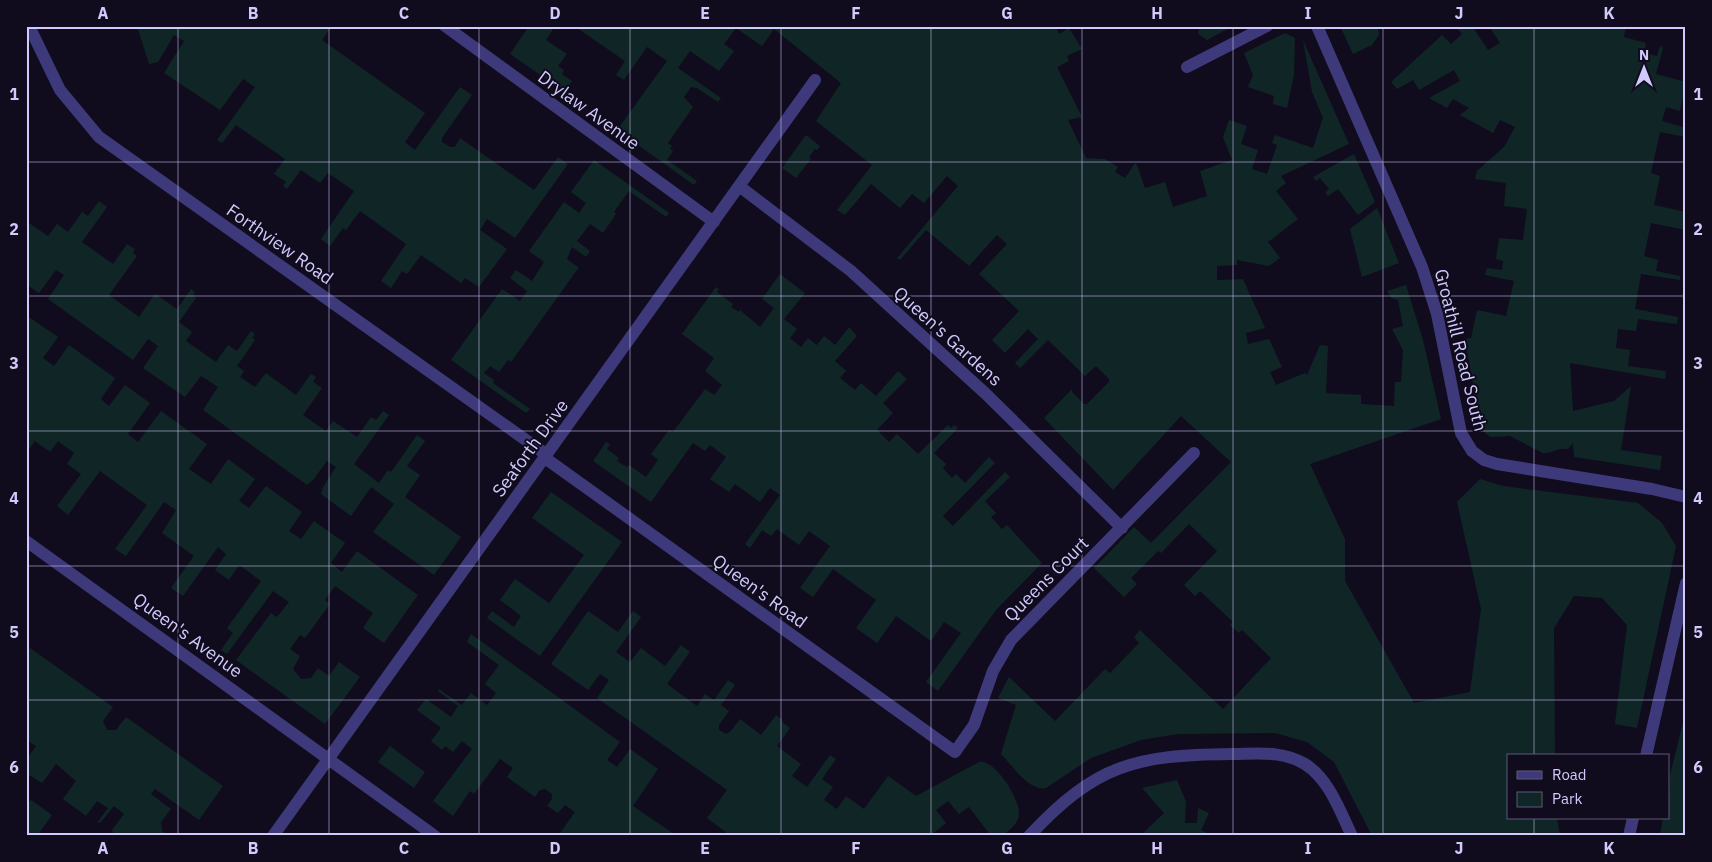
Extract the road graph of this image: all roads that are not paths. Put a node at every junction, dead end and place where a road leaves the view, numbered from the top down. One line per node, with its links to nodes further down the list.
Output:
1 (29, 26): 10 (street, Forthview Road)
2 (445, 26): 8 (street, Drylaw Avenue)
3 (1267, 26): 5 (street)
4 (1317, 26): 11 (street, Groathill Road South)
5 (1187, 67)
6 (815, 80): 7 (street, Seaforth Drive)
7 (739, 186): 8 (street, Seaforth Drive); 12 (street, Queen's Gardens)
8 (714, 222): 10 (street, Seaforth Drive)
9 (1194, 453): 12 (street, Queens Court)
10 (546, 457): 15 (street, Queen's Road); 17 (street, Seaforth Drive)
11 (1686, 497)
12 (1122, 528): 15 (street, Queens Court)
13 (26, 541): 17 (street, Queen's Avenue)
14 (1686, 583): 16 (street)
15 (955, 752)
16 (1646, 754)
17 (328, 758): 19 (street, Seaforth Drive); 20 (street, Queen's Avenue)
18 (1633, 820): 23 (street)
19 (273, 836)
20 (435, 836)
21 (1029, 836): 22 (street)
22 (1352, 836)
23 (1629, 836)

